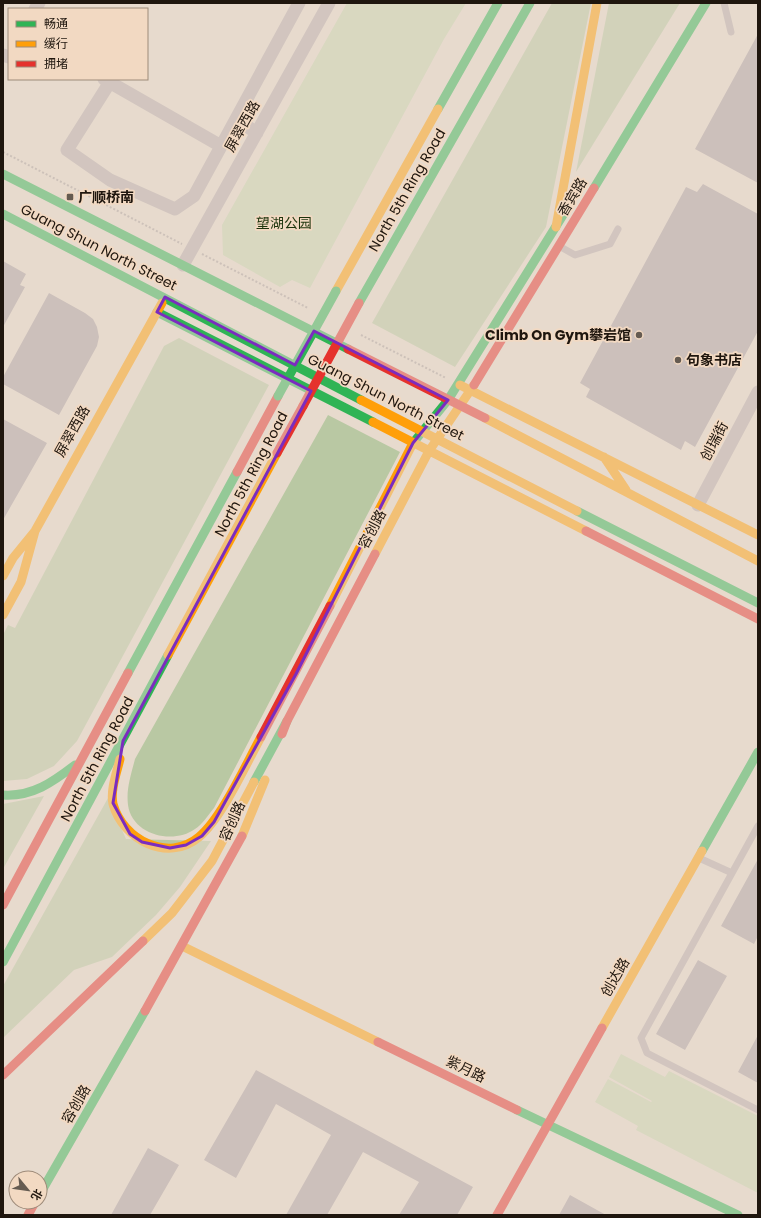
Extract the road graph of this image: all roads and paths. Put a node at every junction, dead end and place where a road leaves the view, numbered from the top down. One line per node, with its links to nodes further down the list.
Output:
1 (299, 3): 10 (street)
2 (329, 3): 11 (street, 屏翠西路)
3 (498, 3): 50 (main road, North 5th Ring Road, bridge)
4 (530, 3): 48 (main road, North 5th Ring Road, bridge)
5 (597, 3): 17 (main road)
6 (706, 3): 19 (main road, 香宾路)
7 (724, 3): 8 (lane)
8 (731, 32)
9 (107, 81): 12 (street); 12 (street)
10 (236, 119): 11 (street); 12 (street)
11 (257, 132): 20 (street, 屏翠西路)
12 (221, 146)
13 (3, 152): 20 (path)
14 (3, 174): 21 (main road, Guang Shun North Street)
15 (572, 200): 17 (main road, 香宾路)
16 (3, 214): 22 (main road, Guang Shun North Street)
17 (556, 227): 19 (main road); 26 (main road, 香宾路)
18 (618, 229): 19 (lane)
19 (559, 246): 27 (main road, 香宾路)
20 (192, 249): 21 (street, 屏翠西路); 23 (path)
21 (183, 265): 29 (main road, Guang Shun North Street)
22 (165, 297): 24 (main road, 屏翠西路); 31 (main road, Guang Shun North Street)
23 (315, 311)
24 (157, 312): 33 (main road); 38 (main road, 屏翠西路)
25 (357, 333): 26 (path)
26 (458, 384): 27 (main road); 29 (main road, 香宾路)
27 (470, 390): 30 (main road, 香宾路); 35 (main road)
28 (758, 392): 37 (street, 创瑞街)
29 (448, 400): 30 (main road, Guang Shun North Street); 31 (main road, 香宾路)
30 (461, 406): 32 (main road, 香宾路); 36 (main road, Guang Shun North Street)
31 (422, 432): 32 (main road, Guang Shun North Street); 33 (main road, 香宾路)
32 (437, 439): 34 (main road, 容创路); 40 (main road, Guang Shun North Street)
33 (413, 443): 34 (main road); 48 (main road, 香宾路)
34 (429, 451): 42 (main road); 47 (main road, 容创路)
35 (604, 458): 36 (main road); 37 (main road)
36 (628, 492): 41 (main road, Guang Shun North Street)
37 (698, 505): 39 (main road)
38 (35, 531): 43 (main road, 屏翠西路); 45 (main road)
39 (758, 535)
40 (645, 546): 42 (main road); 44 (main road, Guang Shun North Street)
41 (758, 561)
42 (664, 571): 46 (main road)
43 (3, 576)
44 (758, 603)
45 (3, 615)
46 (758, 619)
47 (287, 721): 56 (main road, 容创路); 58 (main road)
48 (123, 741): 57 (main road, North 5th Ring Road)
49 (758, 752): 53 (main road, 创达路)
50 (81, 760): 51 (main road); 55 (main road, North 5th Ring Road)
51 (3, 795)
52 (758, 826): 54 (lane)
53 (699, 858): 54 (lane); 60 (main road, 创达路)
54 (732, 873): 59 (lane)
55 (3, 905)
56 (182, 946): 60 (main road, 紫月路); 61 (main road, 容创路)
57 (3, 962)
58 (3, 1075)
59 (758, 1110)
60 (547, 1125): 62 (main road, 创达路); 63 (main road, 紫月路)
61 (48, 1180)
62 (497, 1215)
63 (738, 1215)

